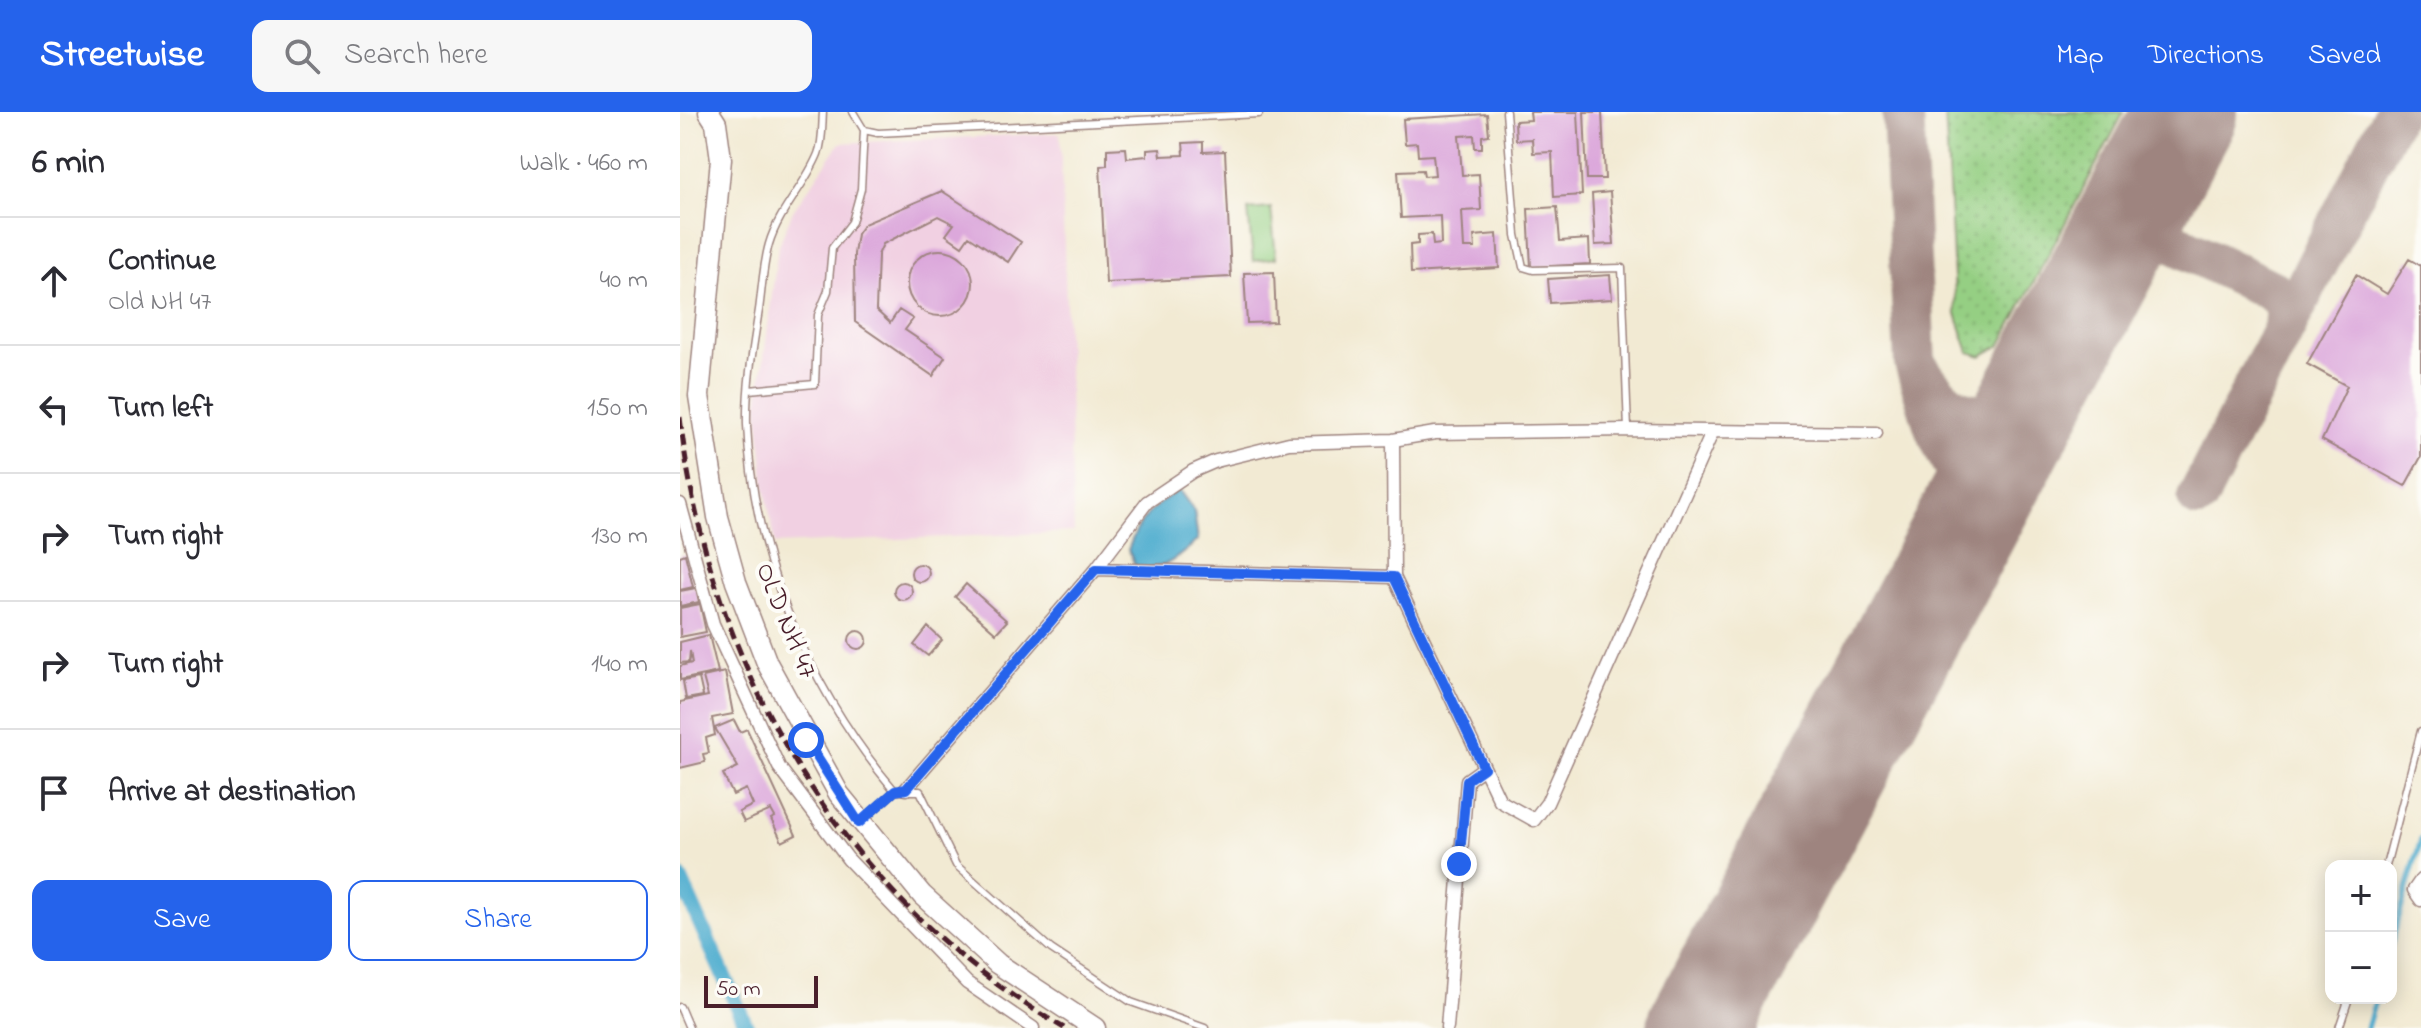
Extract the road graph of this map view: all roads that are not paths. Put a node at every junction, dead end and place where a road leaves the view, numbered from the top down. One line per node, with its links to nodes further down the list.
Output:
1 (709, 112): 18 (main road, OLD NH 47)
2 (823, 112): 7 (lane)
3 (853, 112): 6 (lane)
4 (1506, 112): 8 (lane)
5 (1259, 114): 6 (lane)
6 (864, 130): 7 (lane)
7 (749, 390): 17 (lane)
8 (1628, 430): 9 (street); 11 (street)
9 (1712, 433): 10 (street); 16 (street)
10 (1876, 433)
11 (1393, 440): 13 (street); 14 (street)
12 (680, 504): 25 (street)
13 (1096, 569): 14 (street); 17 (street)
14 (1394, 577): 16 (street)
15 (2421, 731): 19 (lane)
16 (1484, 768): 28 (street)
17 (900, 790): 18 (lane); 27 (lane)
18 (859, 823): 26 (main road, OLD NH 47)
19 (2388, 860)
20 (2421, 880): 21 (street)
21 (2421, 900)
22 (2347, 1004): 29 (lane)
23 (680, 1007): 24 (lane)
24 (689, 1028)
25 (1033, 1028)
26 (1095, 1028)
27 (1205, 1028)
28 (1447, 1028)
29 (2339, 1028)

